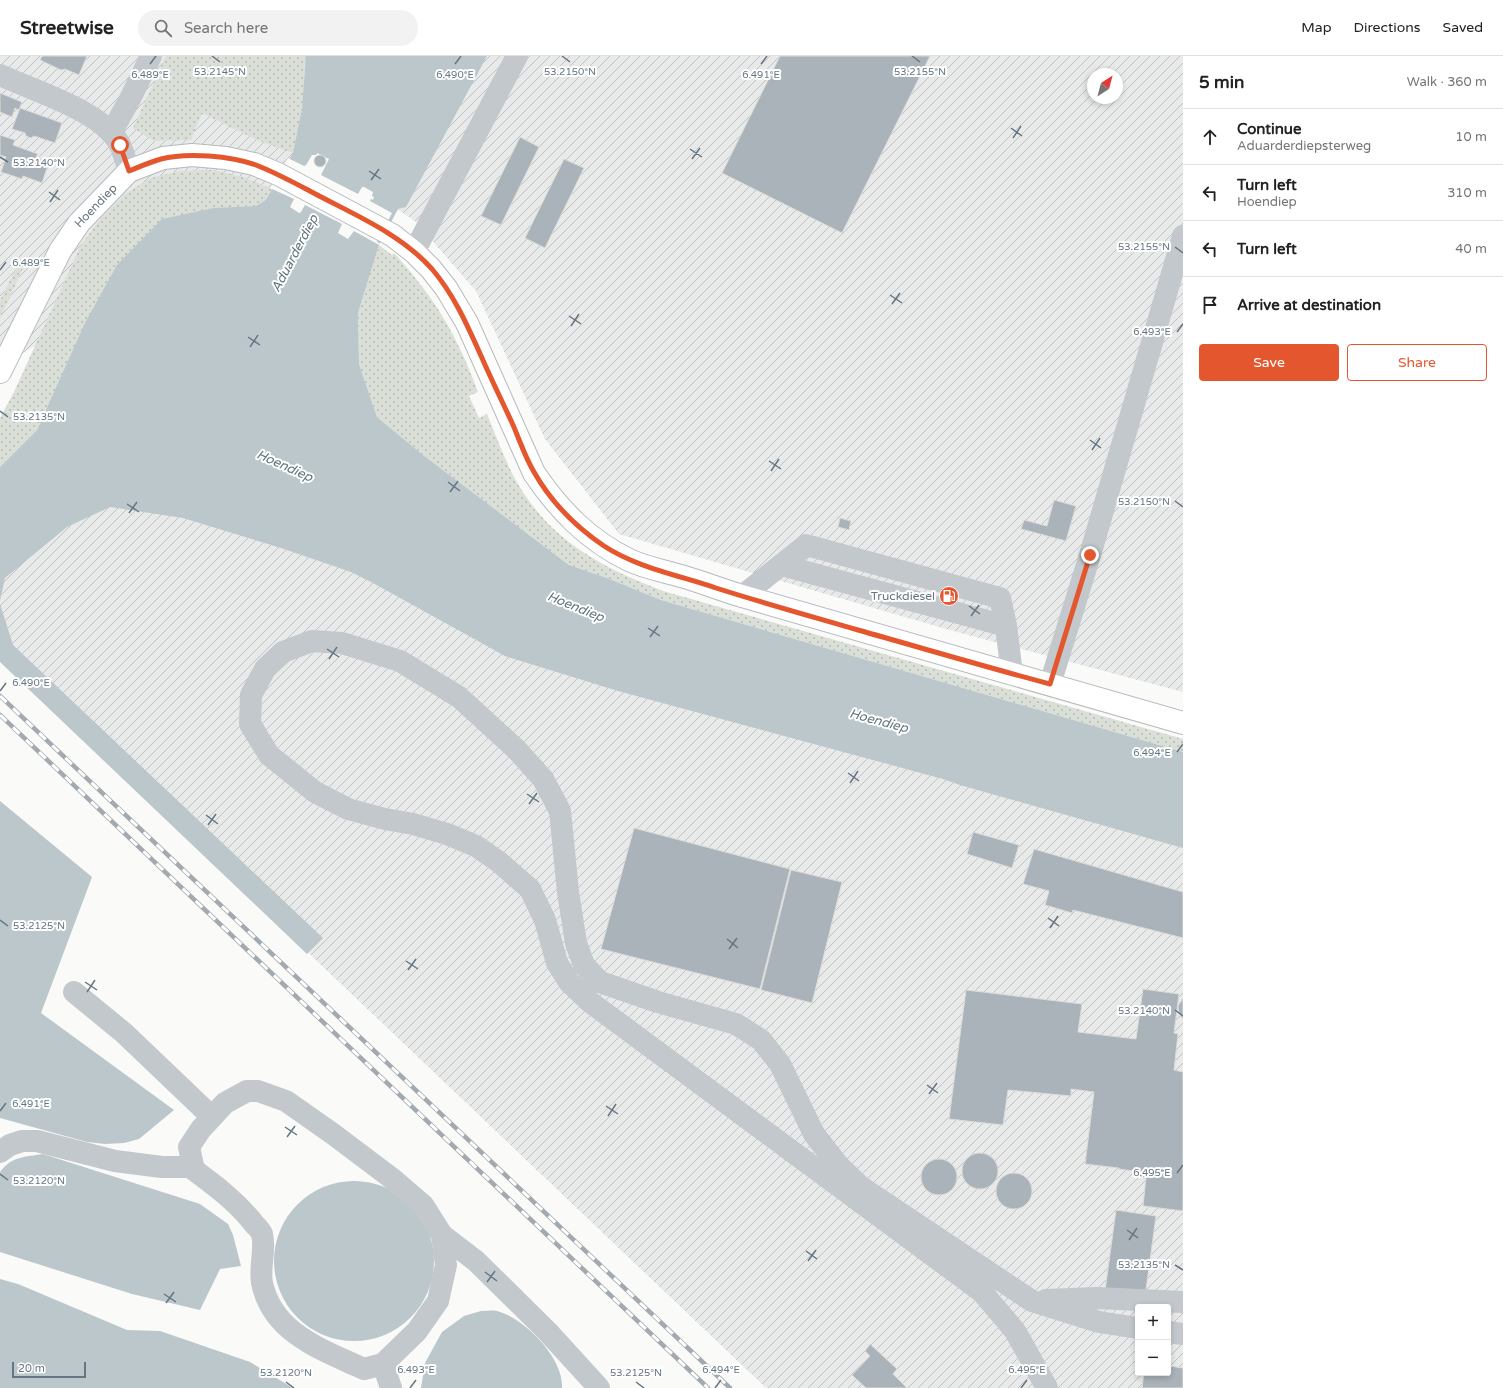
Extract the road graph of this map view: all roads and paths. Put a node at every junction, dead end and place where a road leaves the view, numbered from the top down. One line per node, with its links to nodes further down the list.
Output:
1 (151, 56): 4 (street)
2 (518, 56): 7 (street)
3 (0, 75): 4 (street)
4 (111, 133): 5 (street)
5 (129, 171): 7 (main road, Hoendiep); 8 (main road, Hoendiep)
6 (1183, 236): 11 (street)
7 (414, 252): 9 (main road, Hoendiep)
8 (0, 372)
9 (742, 596): 10 (main road, Hoendiep); 10 (street)
10 (1012, 674): 11 (main road, Hoendiep)
11 (1050, 684): 12 (main road, Hoendiep)
12 (1183, 723)
13 (74, 992): 14 (street)
14 (212, 1117): 16 (street); 17 (street)
15 (0, 1152): 16 (street)
16 (193, 1167): 23 (street)
17 (442, 1235): 23 (street); 25 (street)
18 (1032, 1301): 19 (street); 20 (street); 26 (street)
19 (1183, 1302)
20 (1135, 1328)
21 (1171, 1332): 22 (street)
22 (1183, 1334)
23 (383, 1364): 24 (street)
24 (391, 1388)
25 (599, 1388)
26 (1047, 1388)

